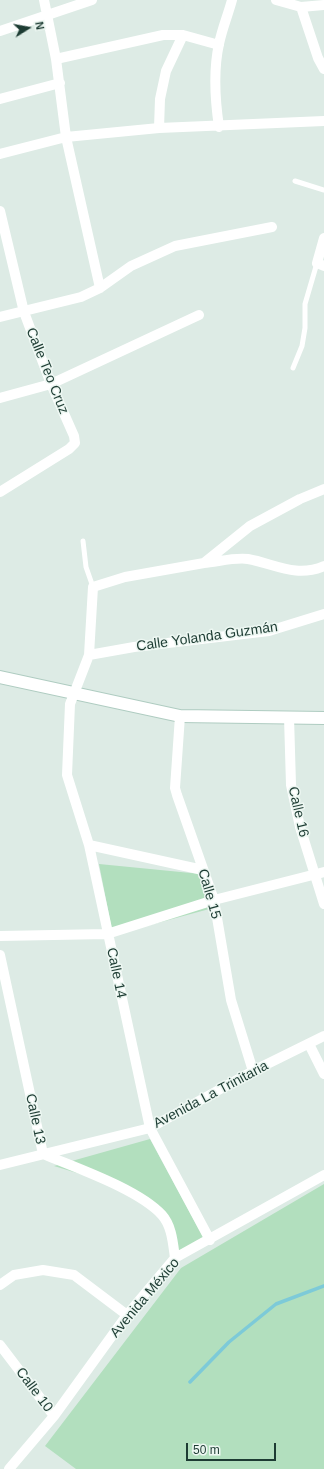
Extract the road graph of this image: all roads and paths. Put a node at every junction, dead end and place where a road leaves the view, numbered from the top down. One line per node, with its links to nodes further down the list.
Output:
1 (44, 0): 7 (street)
2 (91, 0): 7 (street)
3 (232, 0): 10 (street)
4 (276, 0): 6 (street)
5 (324, 5): 6 (street)
6 (301, 7): 12 (street)
7 (48, 14): 8 (street); 11 (street)
8 (0, 31)
9 (183, 36): 10 (street); 11 (street); 17 (street)
10 (219, 45): 16 (street)
11 (56, 59): 13 (street)
12 (324, 69)
13 (60, 83): 14 (street); 18 (street)
14 (0, 99)
15 (324, 121): 16 (street)
16 (219, 127): 17 (street)
17 (159, 128): 18 (street)
18 (66, 137): 19 (street); 27 (street)
19 (0, 154)
20 (294, 181): 21 (lane)
21 (324, 190)
22 (0, 211): 25 (street, Calle Teo Cruz)
23 (272, 227): 27 (street)
24 (324, 238): 26 (street)
25 (4, 249): 28 (street, Calle Teo Cruz)
26 (320, 264): 31 (lane)
27 (100, 288): 28 (street)
28 (24, 312): 30 (street); 32 (street, Calle Teo Cruz)
29 (199, 315): 32 (street)
30 (0, 318)
31 (293, 368)
32 (51, 384): 33 (street); 35 (street, Calle Teo Cruz)
33 (0, 398)
34 (324, 489): 37 (street)
35 (0, 492)
36 (83, 541): 39 (lane)
37 (204, 563): 38 (street); 39 (street)
38 (324, 566)
39 (93, 587): 41 (street, Calle 14)
40 (324, 614): 41 (street, Calle Yolanda Guzmán)
41 (89, 655): 43 (street, Calle 14)
42 (0, 677): 43 (main road)
43 (76, 694): 44 (main road); 47 (street, Calle 14)
44 (180, 716): 45 (main road); 48 (street, Calle 15)
45 (288, 717): 46 (main road); 49 (street, Calle 16)
46 (324, 718)
47 (89, 845): 48 (street); 52 (street, Calle 14)
48 (203, 870): 50 (street, Calle 15)
49 (319, 873): 50 (street); 51 (street, Calle 16)
50 (214, 900): 52 (street); 57 (street, Calle 15)
51 (324, 904)
52 (108, 934): 53 (street); 59 (street, Calle 14)
53 (0, 936)
54 (0, 955): 60 (street, Calle 13)
55 (324, 1036): 56 (street, Avenida La Trinitaria)
56 (309, 1044): 57 (street, Avenida La Trinitaria); 58 (street)
57 (253, 1071): 59 (street, Avenida La Trinitaria)
58 (324, 1074)
59 (150, 1128): 60 (street, Avenida La Trinitaria); 63 (street, Calle 14)
60 (43, 1154): 61 (street, Avenida La Trinitaria); 64 (street, Calle 13)
61 (0, 1165)
62 (324, 1175): 63 (street, Avenida México)
63 (210, 1240): 64 (street, Avenida México)
64 (175, 1258): 66 (street, Avenida México)
65 (0, 1285): 66 (street)
66 (127, 1315): 68 (street, Avenida México)
67 (0, 1345): 68 (street, Calle 10)
68 (54, 1416): 69 (street, Avenida México)
69 (9, 1469)

